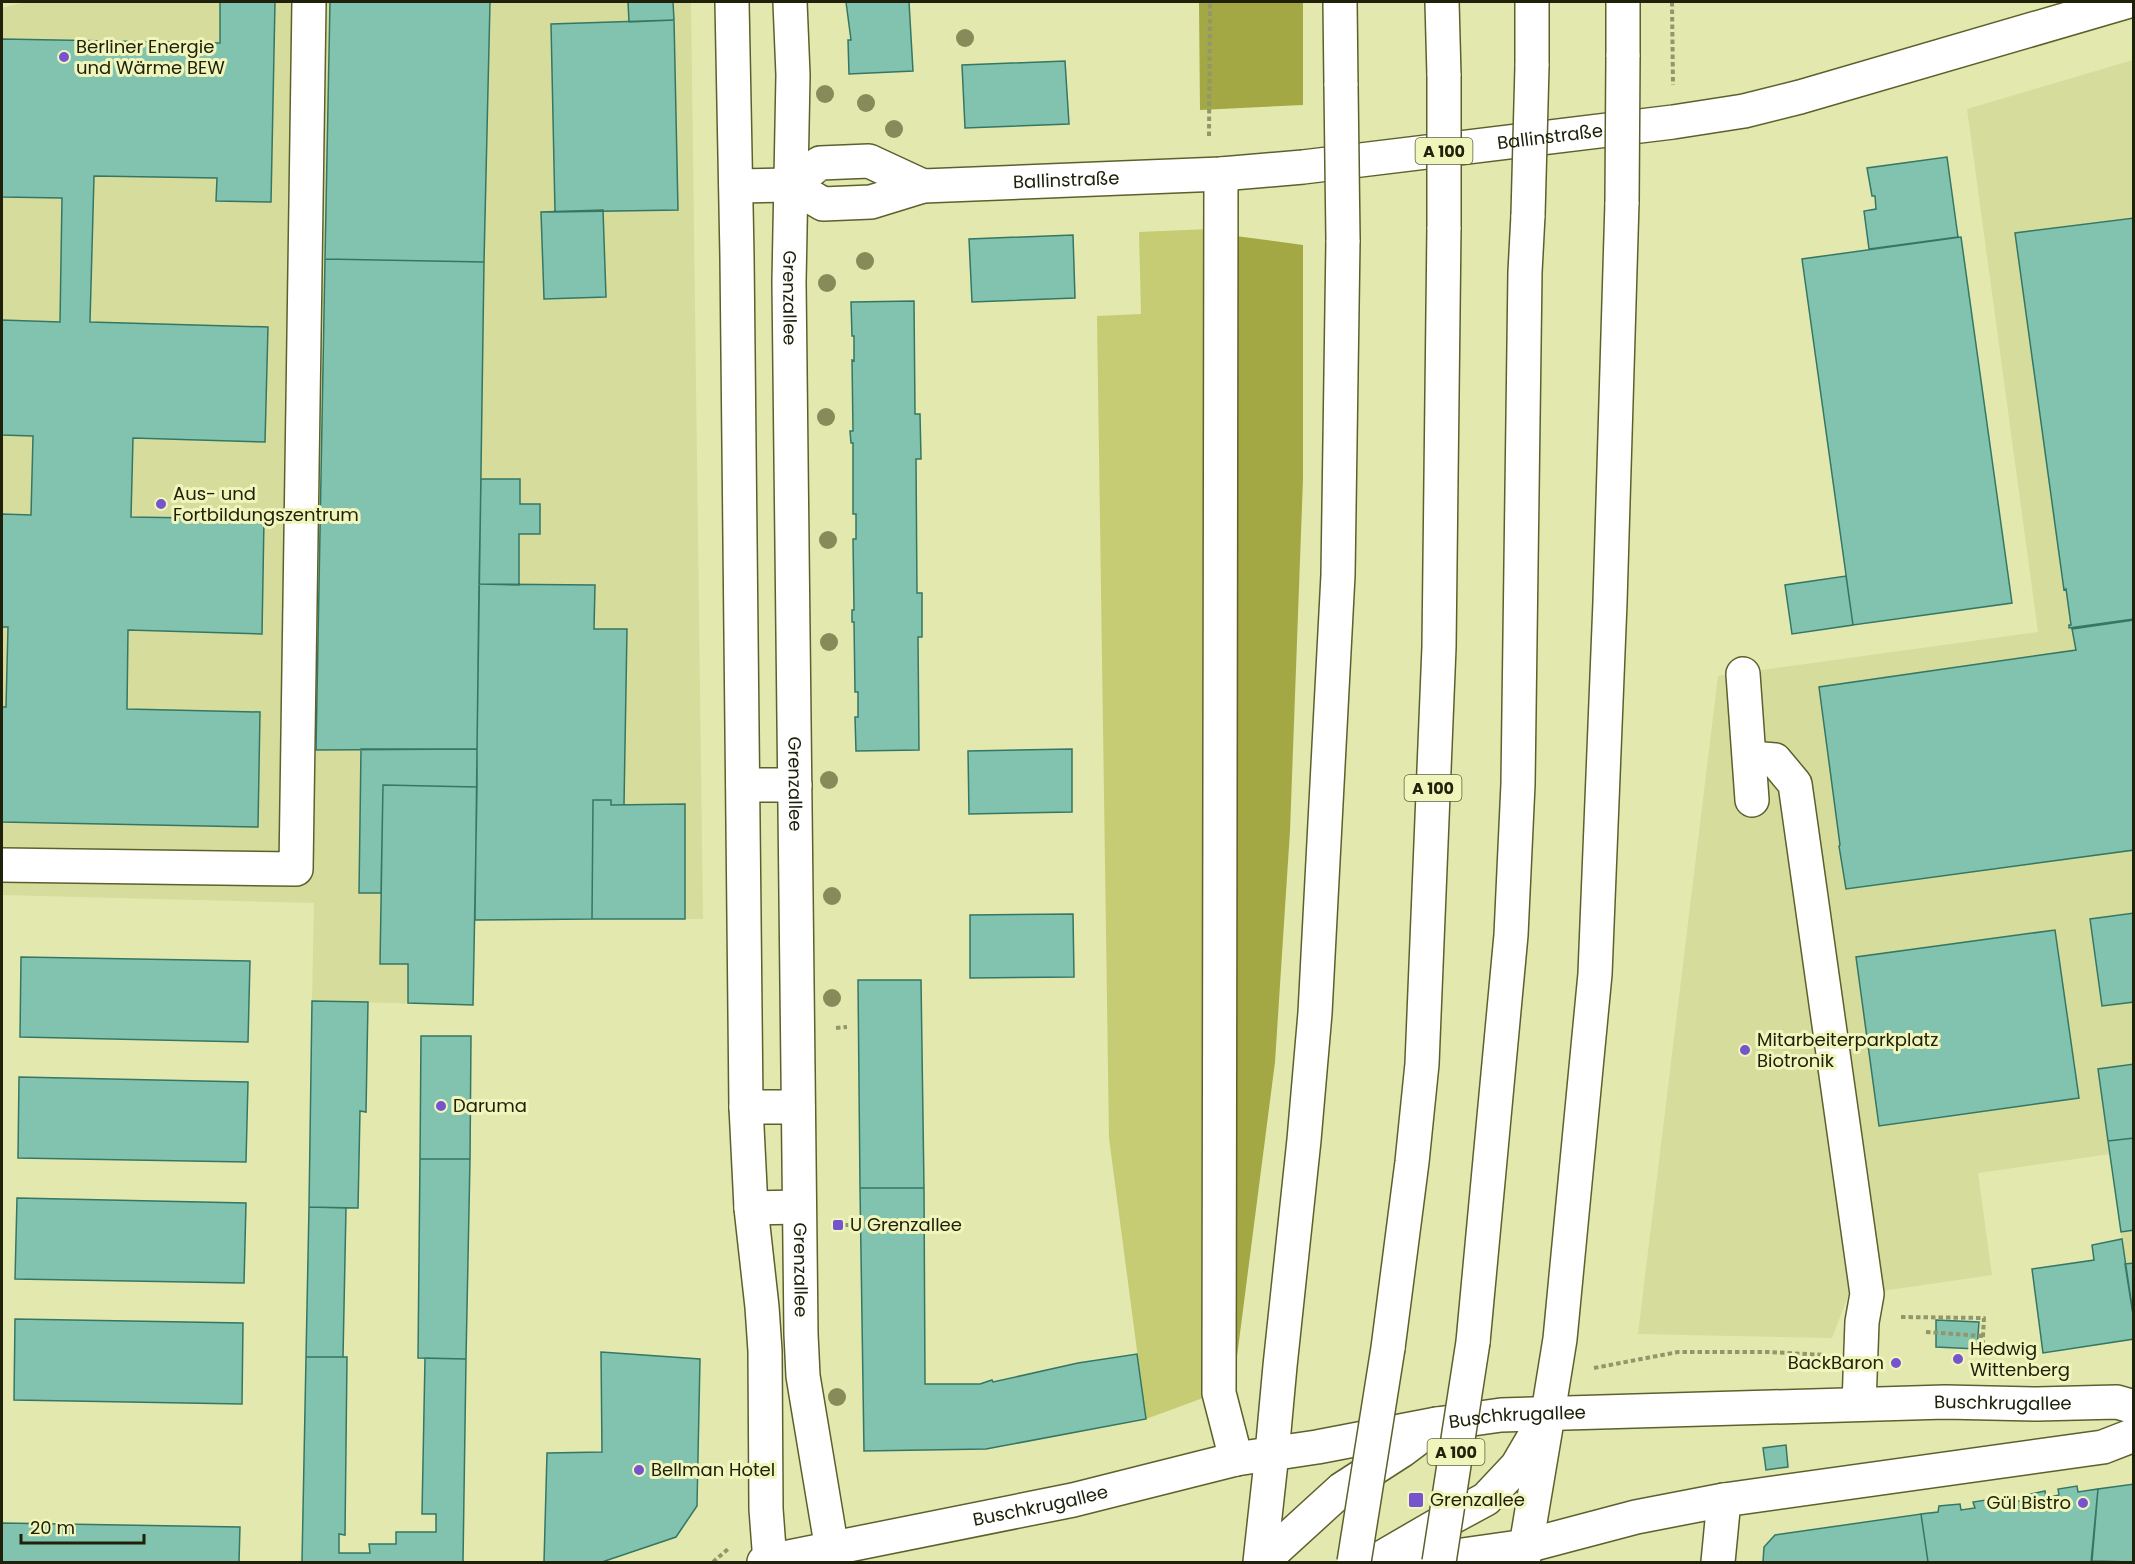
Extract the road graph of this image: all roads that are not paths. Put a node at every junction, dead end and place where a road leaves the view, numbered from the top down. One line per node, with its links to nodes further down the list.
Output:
1 (309, 2): 17 (main road)
2 (732, 2): 11 (main road)
3 (790, 2): 10 (main road, Grenzallee)
4 (1340, 2): 27 (main road, bridge)
5 (1442, 2): 34 (main road, A 100, bridge)
6 (1532, 2): 37 (main road, A 100, bridge)
7 (1623, 2): 24 (main road, bridge)
8 (2126, 2): 9 (main road, Ballinstraße)
9 (1215, 175): 10 (main road, Ballinstraße); 28 (main road)
10 (791, 185): 11 (main road); 15 (main road, Grenzallee)
11 (736, 186): 14 (main road)
12 (1743, 674): 13 (main road)
13 (1750, 758): 16 (main road); 22 (main road)
14 (743, 785): 15 (main road); 18 (main road)
15 (795, 785): 19 (main road, Grenzallee)
16 (1752, 800)
17 (2, 865)
18 (746, 1107): 19 (main road); 21 (main road)
19 (798, 1107): 20 (main road, Grenzallee)
20 (800, 1207): 21 (main road); 31 (main road, Grenzallee)
21 (751, 1208): 32 (main road)
22 (1859, 1404): 23 (main road, Buschkrugallee); 24 (main road, Buschkrugallee)
23 (2133, 1407)
24 (1548, 1413): 25 (main road, Buschkrugallee); 30 (main road); 35 (main road)
25 (1437, 1424): 27 (main road, Buschkrugallee); 33 (main road)
26 (2133, 1436): 29 (main road)
27 (1272, 1453): 28 (main road, Buschkrugallee); 33 (main road)
28 (1236, 1459): 31 (main road, Buschkrugallee)
29 (1724, 1500): 30 (main road); 38 (main road)
30 (1525, 1554): 36 (main road)
31 (833, 1555): 32 (main road, Buschkrugallee)
32 (768, 1562)
33 (1261, 1563)
34 (1354, 1563)
35 (1374, 1563)
36 (1413, 1563)
37 (1439, 1563)
38 (1718, 1563)

